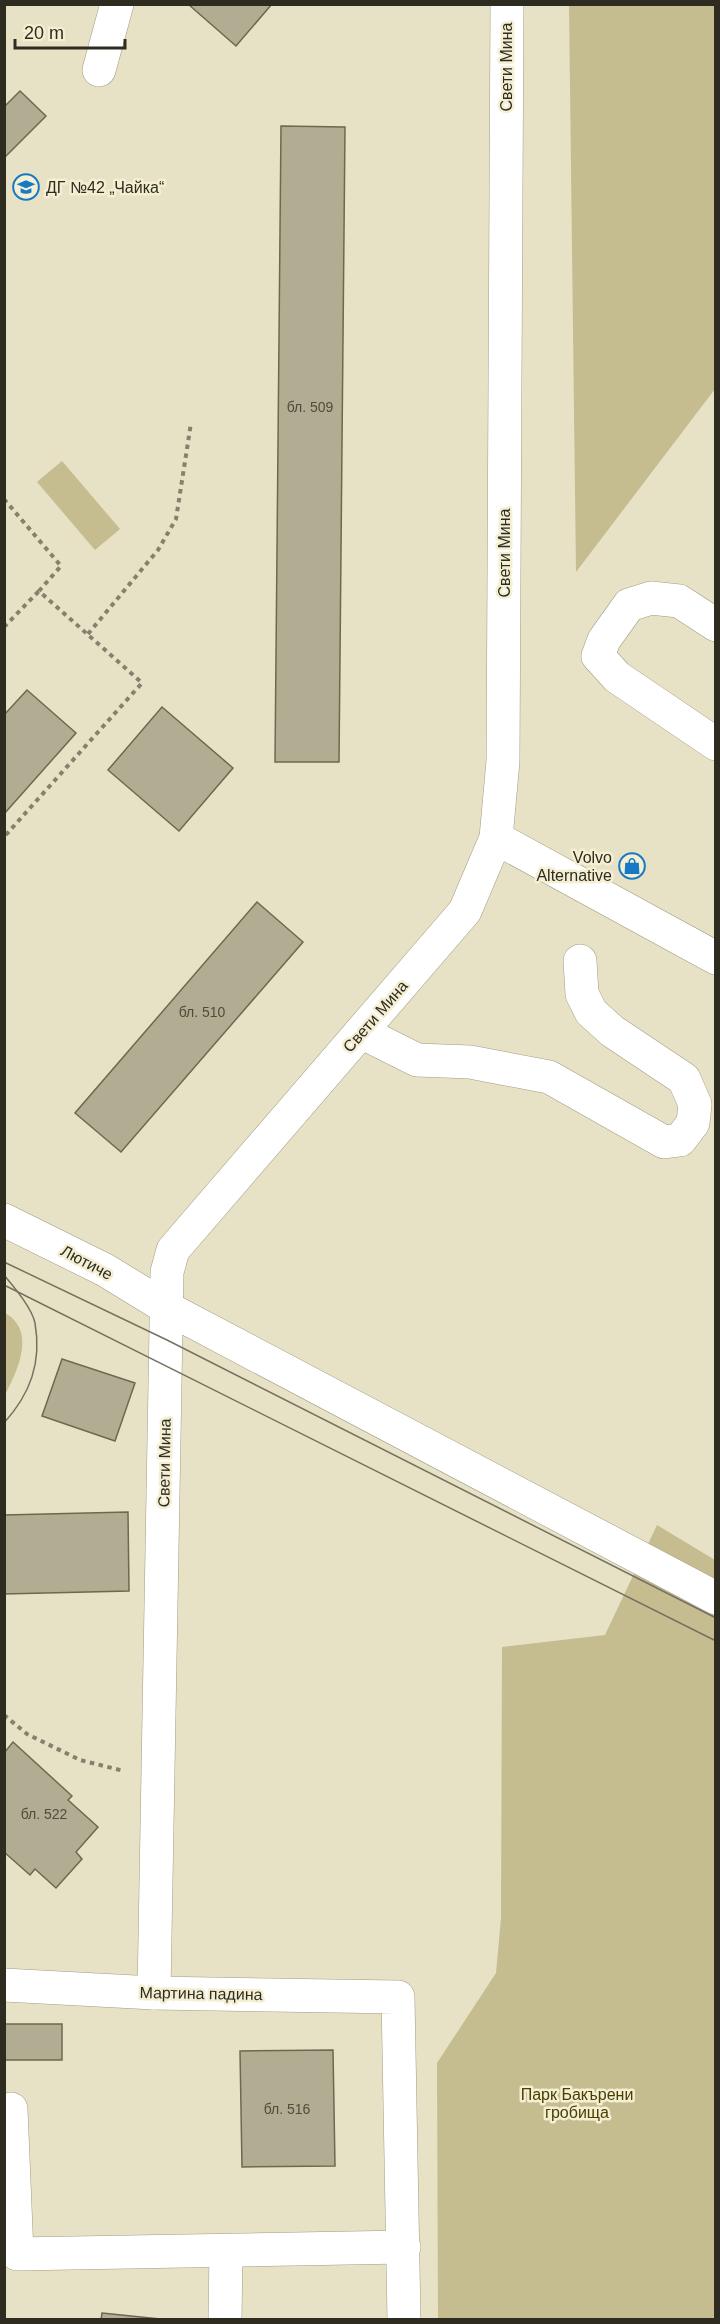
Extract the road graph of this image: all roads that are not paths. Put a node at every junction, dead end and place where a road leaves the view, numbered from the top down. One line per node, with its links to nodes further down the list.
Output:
1 (117, 4): 3 (street)
2 (507, 4): 6 (street, Свети Мина)
3 (99, 70)
4 (716, 625): 5 (street)
5 (716, 744)
6 (496, 838): 7 (street); 9 (street, Свети Мина)
7 (716, 958)
8 (580, 961): 9 (street)
9 (361, 1032): 11 (street, Свети Мина)
10 (4, 1220): 11 (street, Лютиче)
11 (166, 1308): 12 (street, Лютиче); 14 (street, Свети Мина)
12 (716, 1598)
13 (4, 1985): 14 (street, Мартина падина)
14 (154, 1993): 16 (street, Мартина падина)
15 (11, 2109): 17 (street)
16 (404, 2247): 17 (street); 19 (street)
17 (226, 2251): 18 (street)
18 (225, 2319)
19 (404, 2319)

